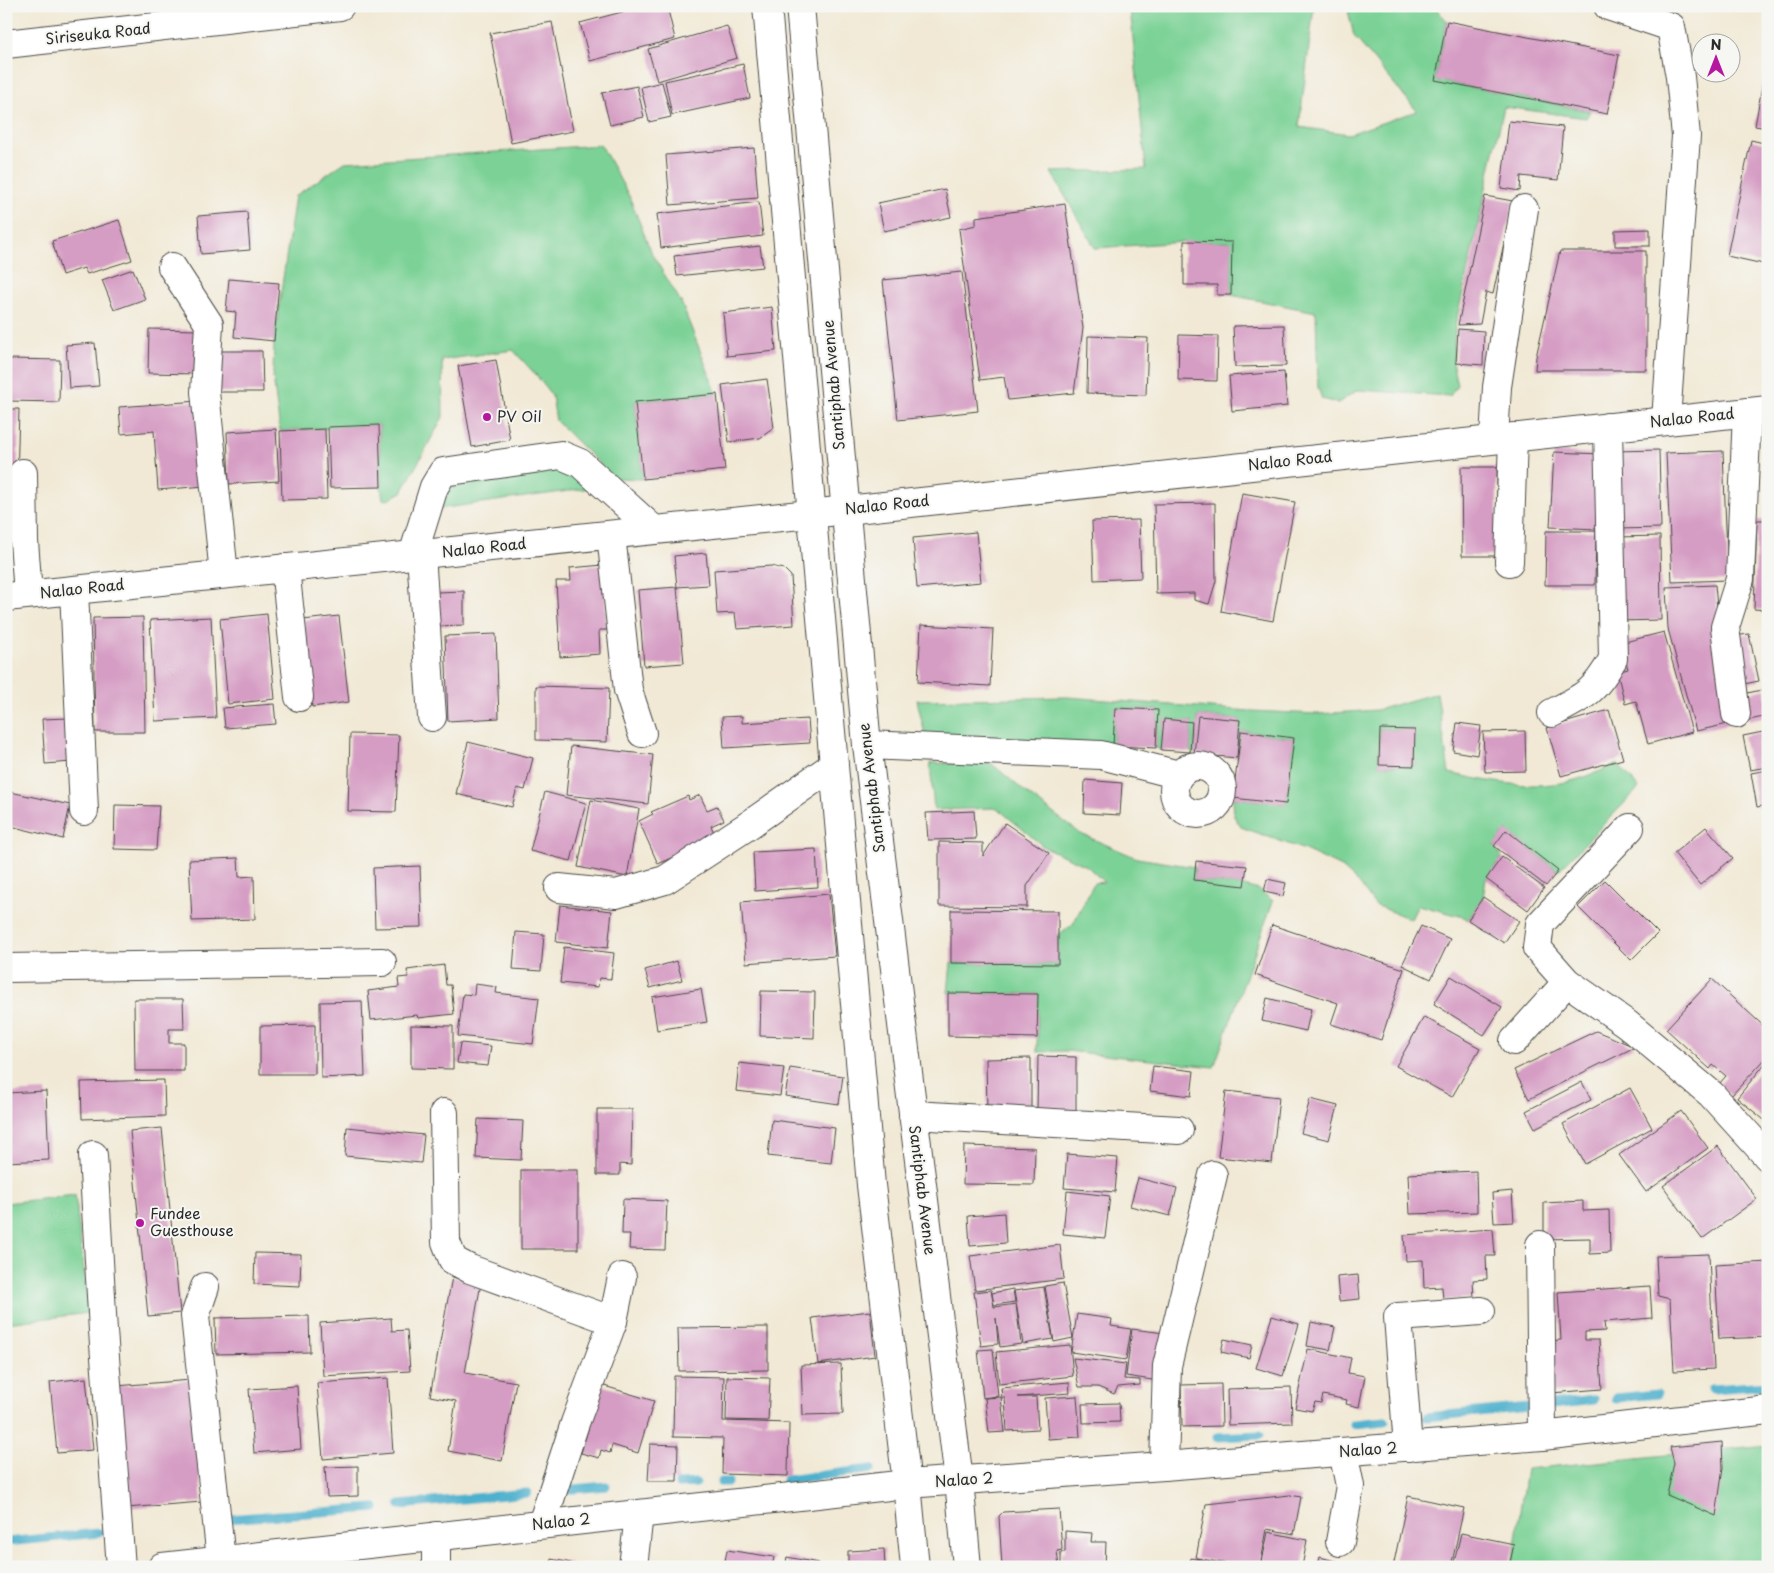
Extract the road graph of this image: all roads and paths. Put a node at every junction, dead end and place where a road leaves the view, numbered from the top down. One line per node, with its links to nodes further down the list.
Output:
1 (340, 6): 5 (street, Siriseuka Road)
2 (767, 6): 14 (street)
3 (800, 6): 13 (street, Santiphab Avenue)
4 (1608, 6): 9 (street)
5 (6, 44)
6 (1524, 209): 11 (street)
7 (172, 267): 20 (street)
8 (1757, 411): 9 (street, Nalao Road); 25 (street)
9 (1666, 420): 10 (street, Nalao Road)
10 (1608, 427): 11 (street, Nalao Road); 24 (street)
11 (1504, 438): 13 (street, Nalao Road); 18 (street)
12 (22, 473): 22 (street)
13 (845, 510): 14 (street, Nalao Road); 28 (street, Santiphab Avenue)
14 (810, 514): 15 (street, Nalao Road); 29 (street)
15 (654, 530): 16 (street, Nalao Road); 17 (street)
16 (611, 535): 17 (street, Nalao Road); 27 (street)
17 (417, 555): 19 (street, Nalao Road); 26 (street)
18 (1509, 562)
19 (286, 568): 20 (street, Nalao Road); 23 (street)
20 (224, 574): 21 (street, Nalao Road)
21 (74, 590): 22 (street, Nalao Road); 31 (street)
22 (17, 595)
23 (299, 697)
24 (1552, 714)
25 (1736, 714)
26 (432, 717)
27 (642, 733)
28 (867, 745): 30 (street); 39 (street, Santiphab Avenue)
29 (834, 765): 33 (street); 55 (street)
30 (1179, 775)
31 (84, 811)
32 (1630, 828): 36 (street)
33 (559, 888)
34 (382, 962): 35 (street)
35 (6, 968)
36 (1568, 982): 37 (street); 42 (street)
37 (1514, 1041)
38 (444, 1113): 48 (street)
39 (913, 1115): 40 (street); 54 (street, Santiphab Avenue)
40 (1180, 1130)
41 (93, 1155): 61 (street)
42 (1768, 1157)
43 (1213, 1175): 53 (street)
44 (1540, 1244): 50 (street)
45 (622, 1277): 48 (street)
46 (205, 1287): 60 (street)
47 (1481, 1311): 51 (street)
48 (613, 1321): 57 (street)
49 (1768, 1410): 50 (street, Nalao 2)
50 (1542, 1436): 51 (street, Nalao 2)
51 (1408, 1447): 52 (street, Nalao 2)
52 (1343, 1452): 53 (street, Nalao 2); 59 (street)
53 (1164, 1466): 54 (street, Nalao 2)
54 (958, 1480): 55 (street, Nalao 2); 66 (street, Santiphab Avenue)
55 (907, 1484): 56 (street, Nalao 2); 65 (street)
56 (639, 1514): 57 (street, Nalao 2); 64 (street)
57 (542, 1524): 58 (street, Nalao 2)
58 (436, 1536): 60 (street, Nalao 2); 63 (street)
59 (1340, 1542)
60 (221, 1560): 62 (street, Nalao 2)
61 (121, 1567)
62 (162, 1567)
63 (436, 1567)
64 (633, 1567)
65 (915, 1567)
66 (967, 1567)

